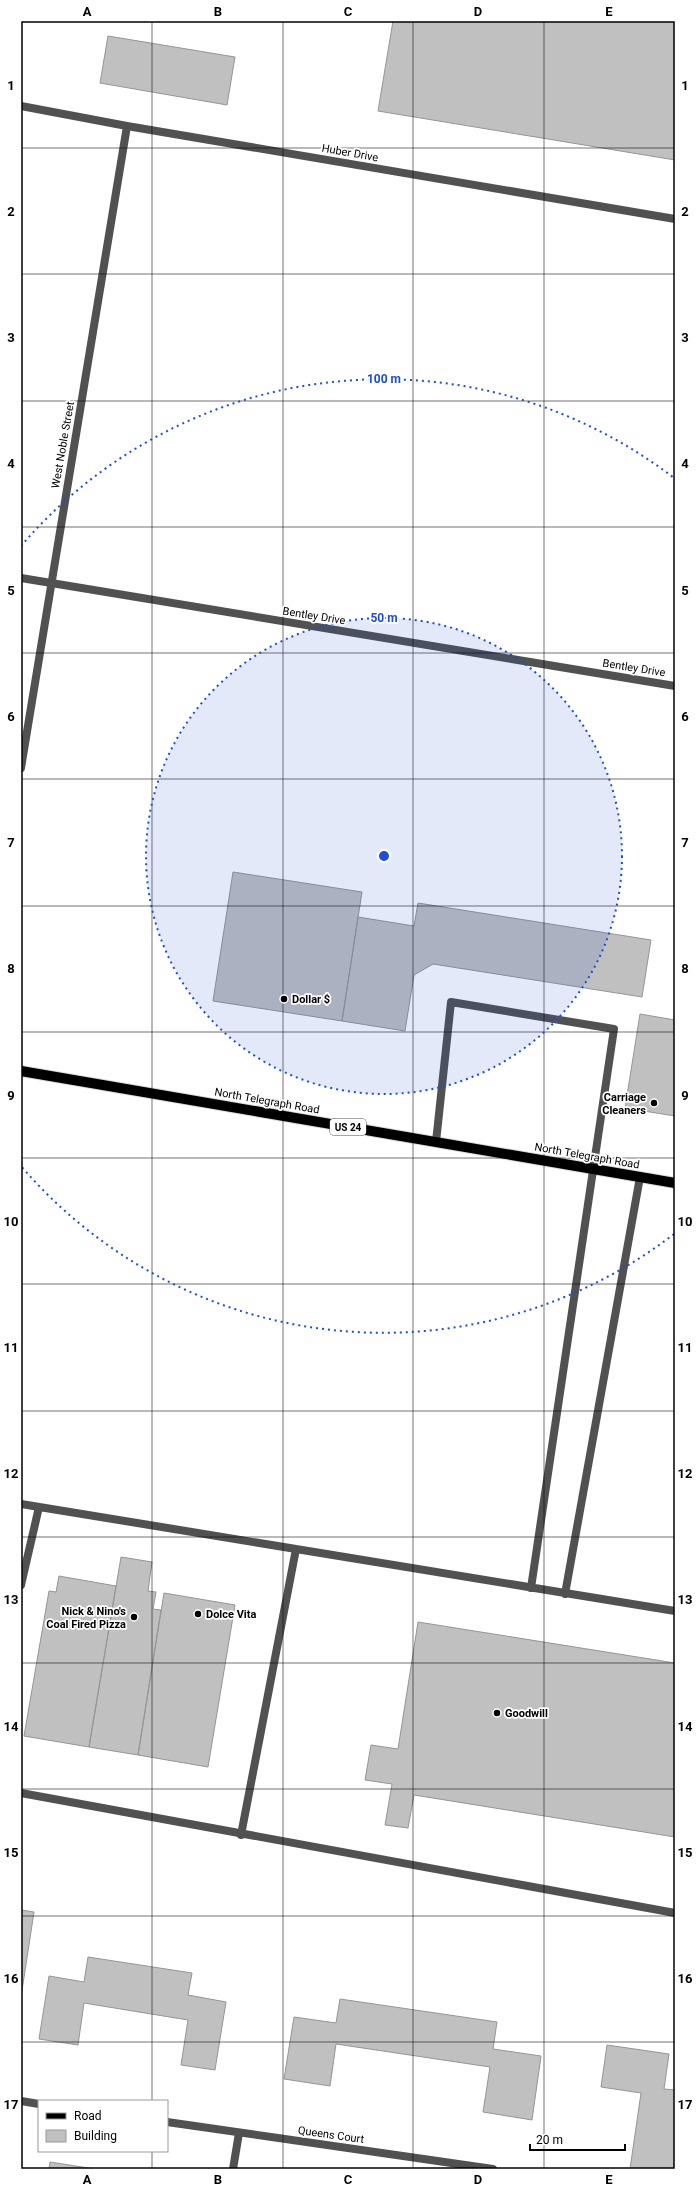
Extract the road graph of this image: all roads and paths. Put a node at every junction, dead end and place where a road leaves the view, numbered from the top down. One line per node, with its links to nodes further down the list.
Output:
1 (21, 106): 2 (street, Huber Drive)
2 (127, 126): 3 (street, Huber Drive); 5 (street, West Noble Street)
3 (675, 219)
4 (21, 578): 5 (street, Bentley Drive)
5 (51, 583): 6 (street, Bentley Drive); 7 (street, West Noble Street)
6 (675, 686)
7 (21, 768)
8 (21, 1071): 9 (main road, North Telegraph Road / US 24)
9 (436, 1142): 10 (main road, North Telegraph Road / US 24); 10 (street)
10 (594, 1169): 11 (main road, North Telegraph Road / US 24); 17 (street)
11 (640, 1177): 12 (main road, North Telegraph Road / US 24); 18 (street)
12 (675, 1183)
13 (21, 1504): 14 (street)
14 (39, 1507): 15 (street); 16 (street)
15 (296, 1549): 17 (street); 21 (street)
16 (21, 1586)
17 (531, 1588): 18 (street)
18 (565, 1594): 19 (street)
19 (675, 1611)
20 (21, 1793): 21 (street)
21 (241, 1835): 22 (street)
22 (675, 1913)
23 (21, 2101): 24 (street)
24 (38, 2104)
25 (168, 2122): 26 (street, Queens Court)
26 (239, 2133): 27 (street); 28 (street, Queens Court)
27 (233, 2169)
28 (493, 2169)

